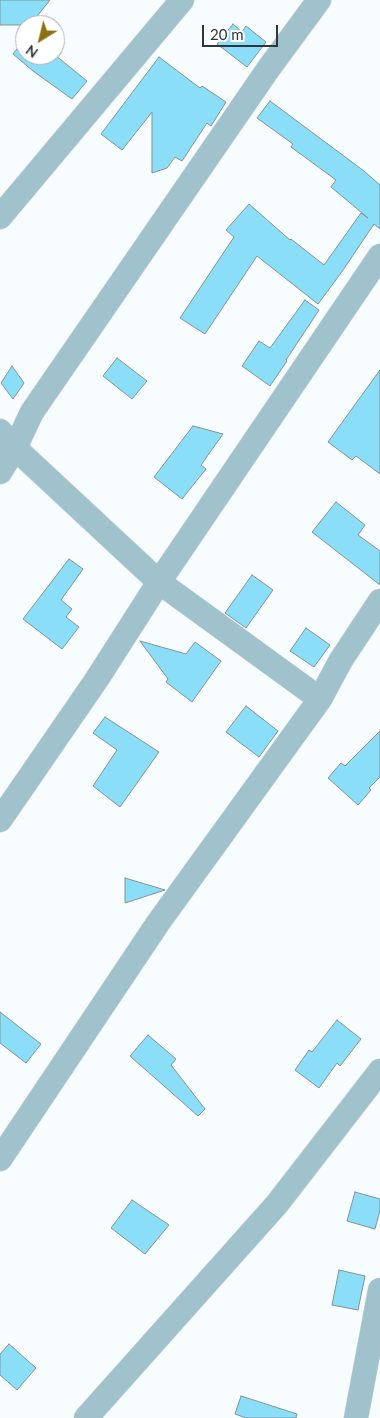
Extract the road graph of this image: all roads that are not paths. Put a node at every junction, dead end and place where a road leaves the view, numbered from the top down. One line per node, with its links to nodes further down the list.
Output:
1 (182, 0): 3 (street)
2 (319, 0): 5 (street)
3 (0, 217)
4 (380, 256): 7 (street)
5 (8, 440): 6 (street); 7 (street)
6 (0, 472)
7 (159, 582): 9 (street); 10 (street)
8 (380, 601): 9 (street)
9 (320, 699): 12 (street)
10 (0, 820)
11 (380, 1071): 14 (street)
12 (0, 1160)
13 (380, 1290): 15 (street)
14 (86, 1418)
15 (356, 1418)

